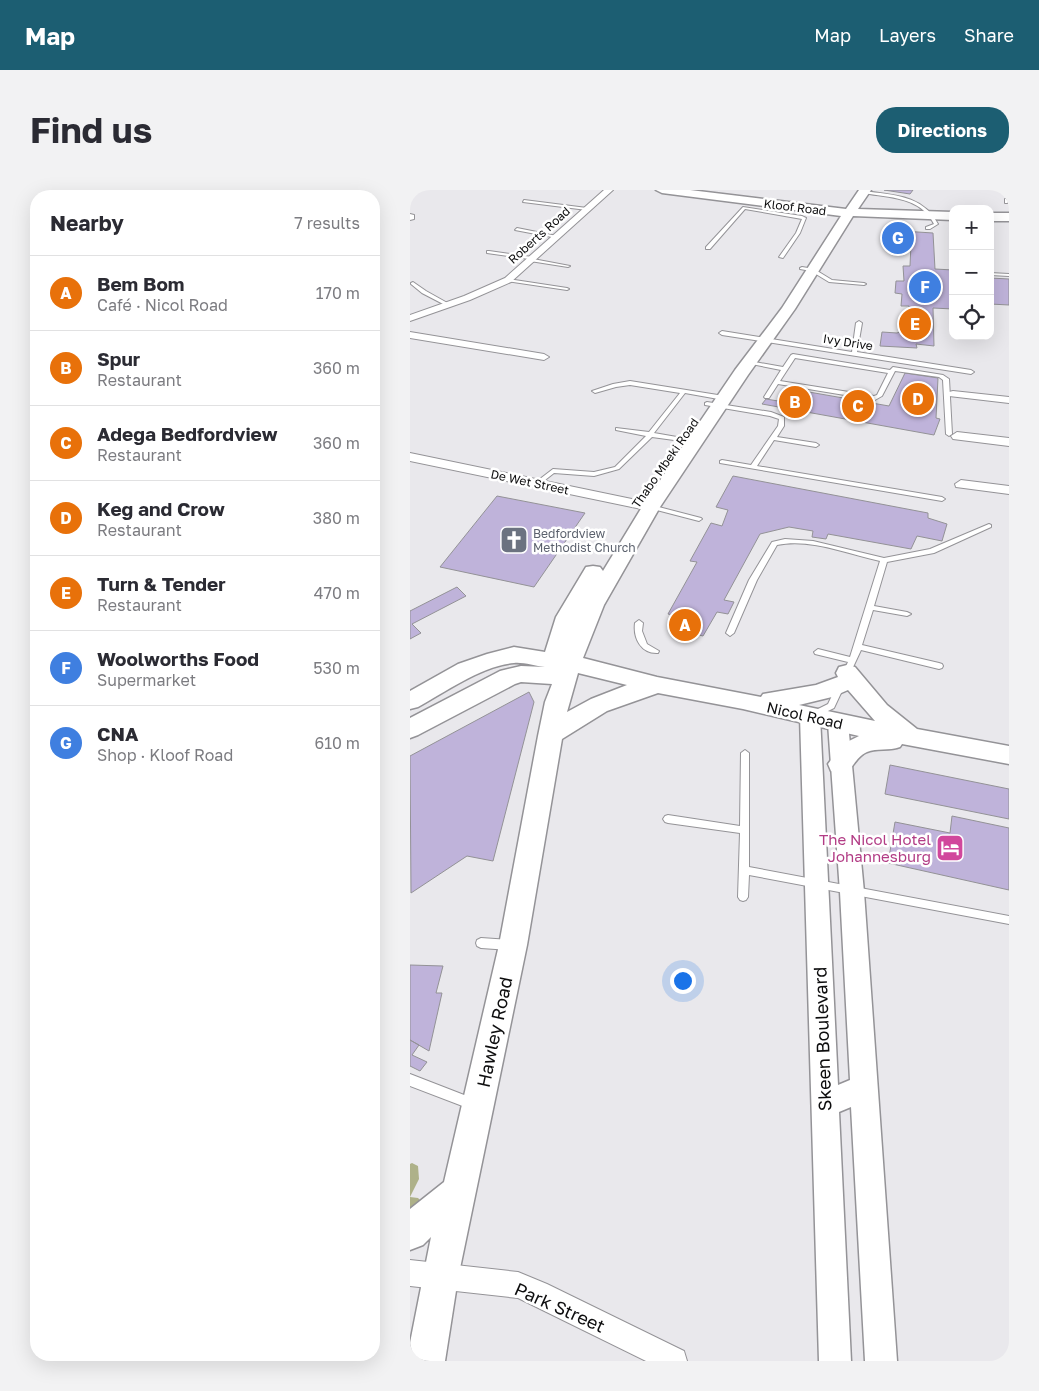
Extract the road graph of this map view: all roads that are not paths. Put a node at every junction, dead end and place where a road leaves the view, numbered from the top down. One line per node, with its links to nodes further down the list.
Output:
1 (609, 190): 7 (street, Roberts Road)
2 (663, 190): 5 (main road, Kloof Road)
3 (854, 200): 6 (main road, Kloof Road); 8 (main road, Kloof Road); 9 (lane); 13 (main road)
4 (524, 201): 7 (lane)
5 (750, 204): 6 (main road, Kloof Road); 17 (lane); 19 (lane)
6 (807, 208): 13 (main road)
7 (587, 209): 16 (street, Roberts Road)
8 (886, 214): 9 (main road, Kloof Road); 13 (main road)
9 (933, 215): 10 (main road, Kloof Road); 14 (lane)
10 (949, 216)
11 (994, 217): 12 (main road)
12 (1009, 217)
13 (835, 228): 22 (main road)
14 (928, 228)
15 (517, 229): 16 (lane)
16 (556, 237): 20 (street, Roberts Road)
17 (708, 248)
18 (489, 252): 20 (lane)
19 (781, 257)
20 (531, 259): 21 (lane); 25 (street, Roberts Road)
21 (568, 266)
22 (807, 269): 27 (lane); 34 (main road)
23 (994, 274): 24 (lane)
24 (1009, 275)
25 (508, 280): 28 (lane); 29 (street, Roberts Road)
26 (414, 283): 29 (lane)
27 (864, 284)
28 (567, 289)
29 (449, 305): 30 (street, Roberts Road)
30 (410, 318)
31 (859, 323): 35 (lane)
32 (722, 333): 34 (lane, Ivy Drive)
33 (410, 336): 38 (street)
34 (761, 338): 35 (lane, Ivy Drive); 40 (main road); 40 (main road)
35 (854, 353): 36 (lane, Ivy Drive)
36 (863, 355): 39 (lane); 43 (lane, Ivy Drive)
37 (796, 356): 39 (lane); 41 (lane)
38 (544, 357)
39 (856, 366): 42 (lane)
40 (740, 369): 41 (lane); 50 (main road, Thabo Mbeki Road)
41 (784, 369): 44 (lane)
42 (891, 372): 44 (lane); 52 (lane)
43 (971, 372)
44 (776, 382): 48 (lane)
45 (595, 391): 46 (lane)
46 (684, 392): 50 (lane); 53 (lane)
47 (953, 394): 49 (street)
48 (767, 397)
49 (1009, 400)
50 (715, 401): 54 (lane); 55 (main road, Thabo Mbeki Road); 55 (main road, Thabo Mbeki Road)
51 (618, 429): 53 (lane)
52 (953, 435): 56 (street)
53 (650, 436): 55 (lane); 61 (lane)
54 (773, 438): 57 (lane); 60 (lane)
55 (687, 441): 65 (main road, Thabo Mbeki Road); 65 (main road, Thabo Mbeki Road)
56 (1009, 442)
57 (816, 445)
58 (410, 457): 61 (street, De Wet Street)
59 (722, 462): 60 (lane)
60 (753, 467): 64 (lane)
61 (538, 483): 65 (street, De Wet Street)
62 (961, 484): 63 (street)
63 (1009, 490)
64 (942, 500)
65 (643, 505): 66 (lane); 73 (main road, Thabo Mbeki Road)
66 (699, 519)
67 (989, 526): 68 (lane)
68 (884, 560): 69 (lane); 72 (lane)
69 (870, 607): 70 (lane); 74 (lane)
70 (907, 614)
71 (639, 623): 75 (lane)
72 (730, 633)
73 (570, 637): 77 (main road); 80 (main road, Thabo Mbeki Road)
74 (858, 647): 78 (lane); 79 (lane)
75 (655, 651)
76 (818, 652): 79 (lane)
77 (514, 655): 80 (main road); 81 (main road)
78 (939, 666)
79 (847, 672): 85 (main road); 86 (lane); 89 (main road)
80 (559, 675): 82 (main road, Nicol Road); 83 (main road); 88 (main road, Hawley Road)
81 (446, 682): 83 (main road); 84 (main road)
82 (657, 686): 85 (main road, Nicol Road); 88 (main road)
83 (464, 700): 87 (main road)
84 (410, 701)
85 (743, 701): 86 (main road, Nicol Road)
86 (827, 715): 89 (main road, Nicol Road); 92 (street); 96 (street, Skeen Boulevard)
87 (410, 729)
88 (550, 736): 101 (main road, Hawley Road)
89 (917, 737): 91 (main road, Nicol Road); 92 (main road)
90 (745, 753): 94 (lane)
91 (1009, 754)
92 (840, 764): 97 (street)
93 (668, 819): 94 (lane)
94 (744, 830): 95 (lane)
95 (744, 870): 96 (lane); 98 (lane)
96 (817, 886): 97 (lane); 104 (street, Skeen Boulevard)
97 (852, 892): 99 (lane); 103 (street)
98 (743, 897)
99 (1009, 920)
100 (481, 943): 101 (lane)
101 (513, 945): 105 (main road, Hawley Road)
102 (410, 1080): 105 (lane)
103 (864, 1089): 104 (street); 112 (street)
104 (824, 1104): 111 (street, Skeen Boulevard)
105 (478, 1106): 106 (main road, Hawley Road)
106 (459, 1192): 107 (main road); 108 (main road, Hawley Road)
107 (410, 1232)
108 (425, 1275): 109 (main road, Hawley Road); 110 (street, Park Street)
109 (426, 1361)
110 (674, 1361)
111 (835, 1361)
112 (881, 1361)

